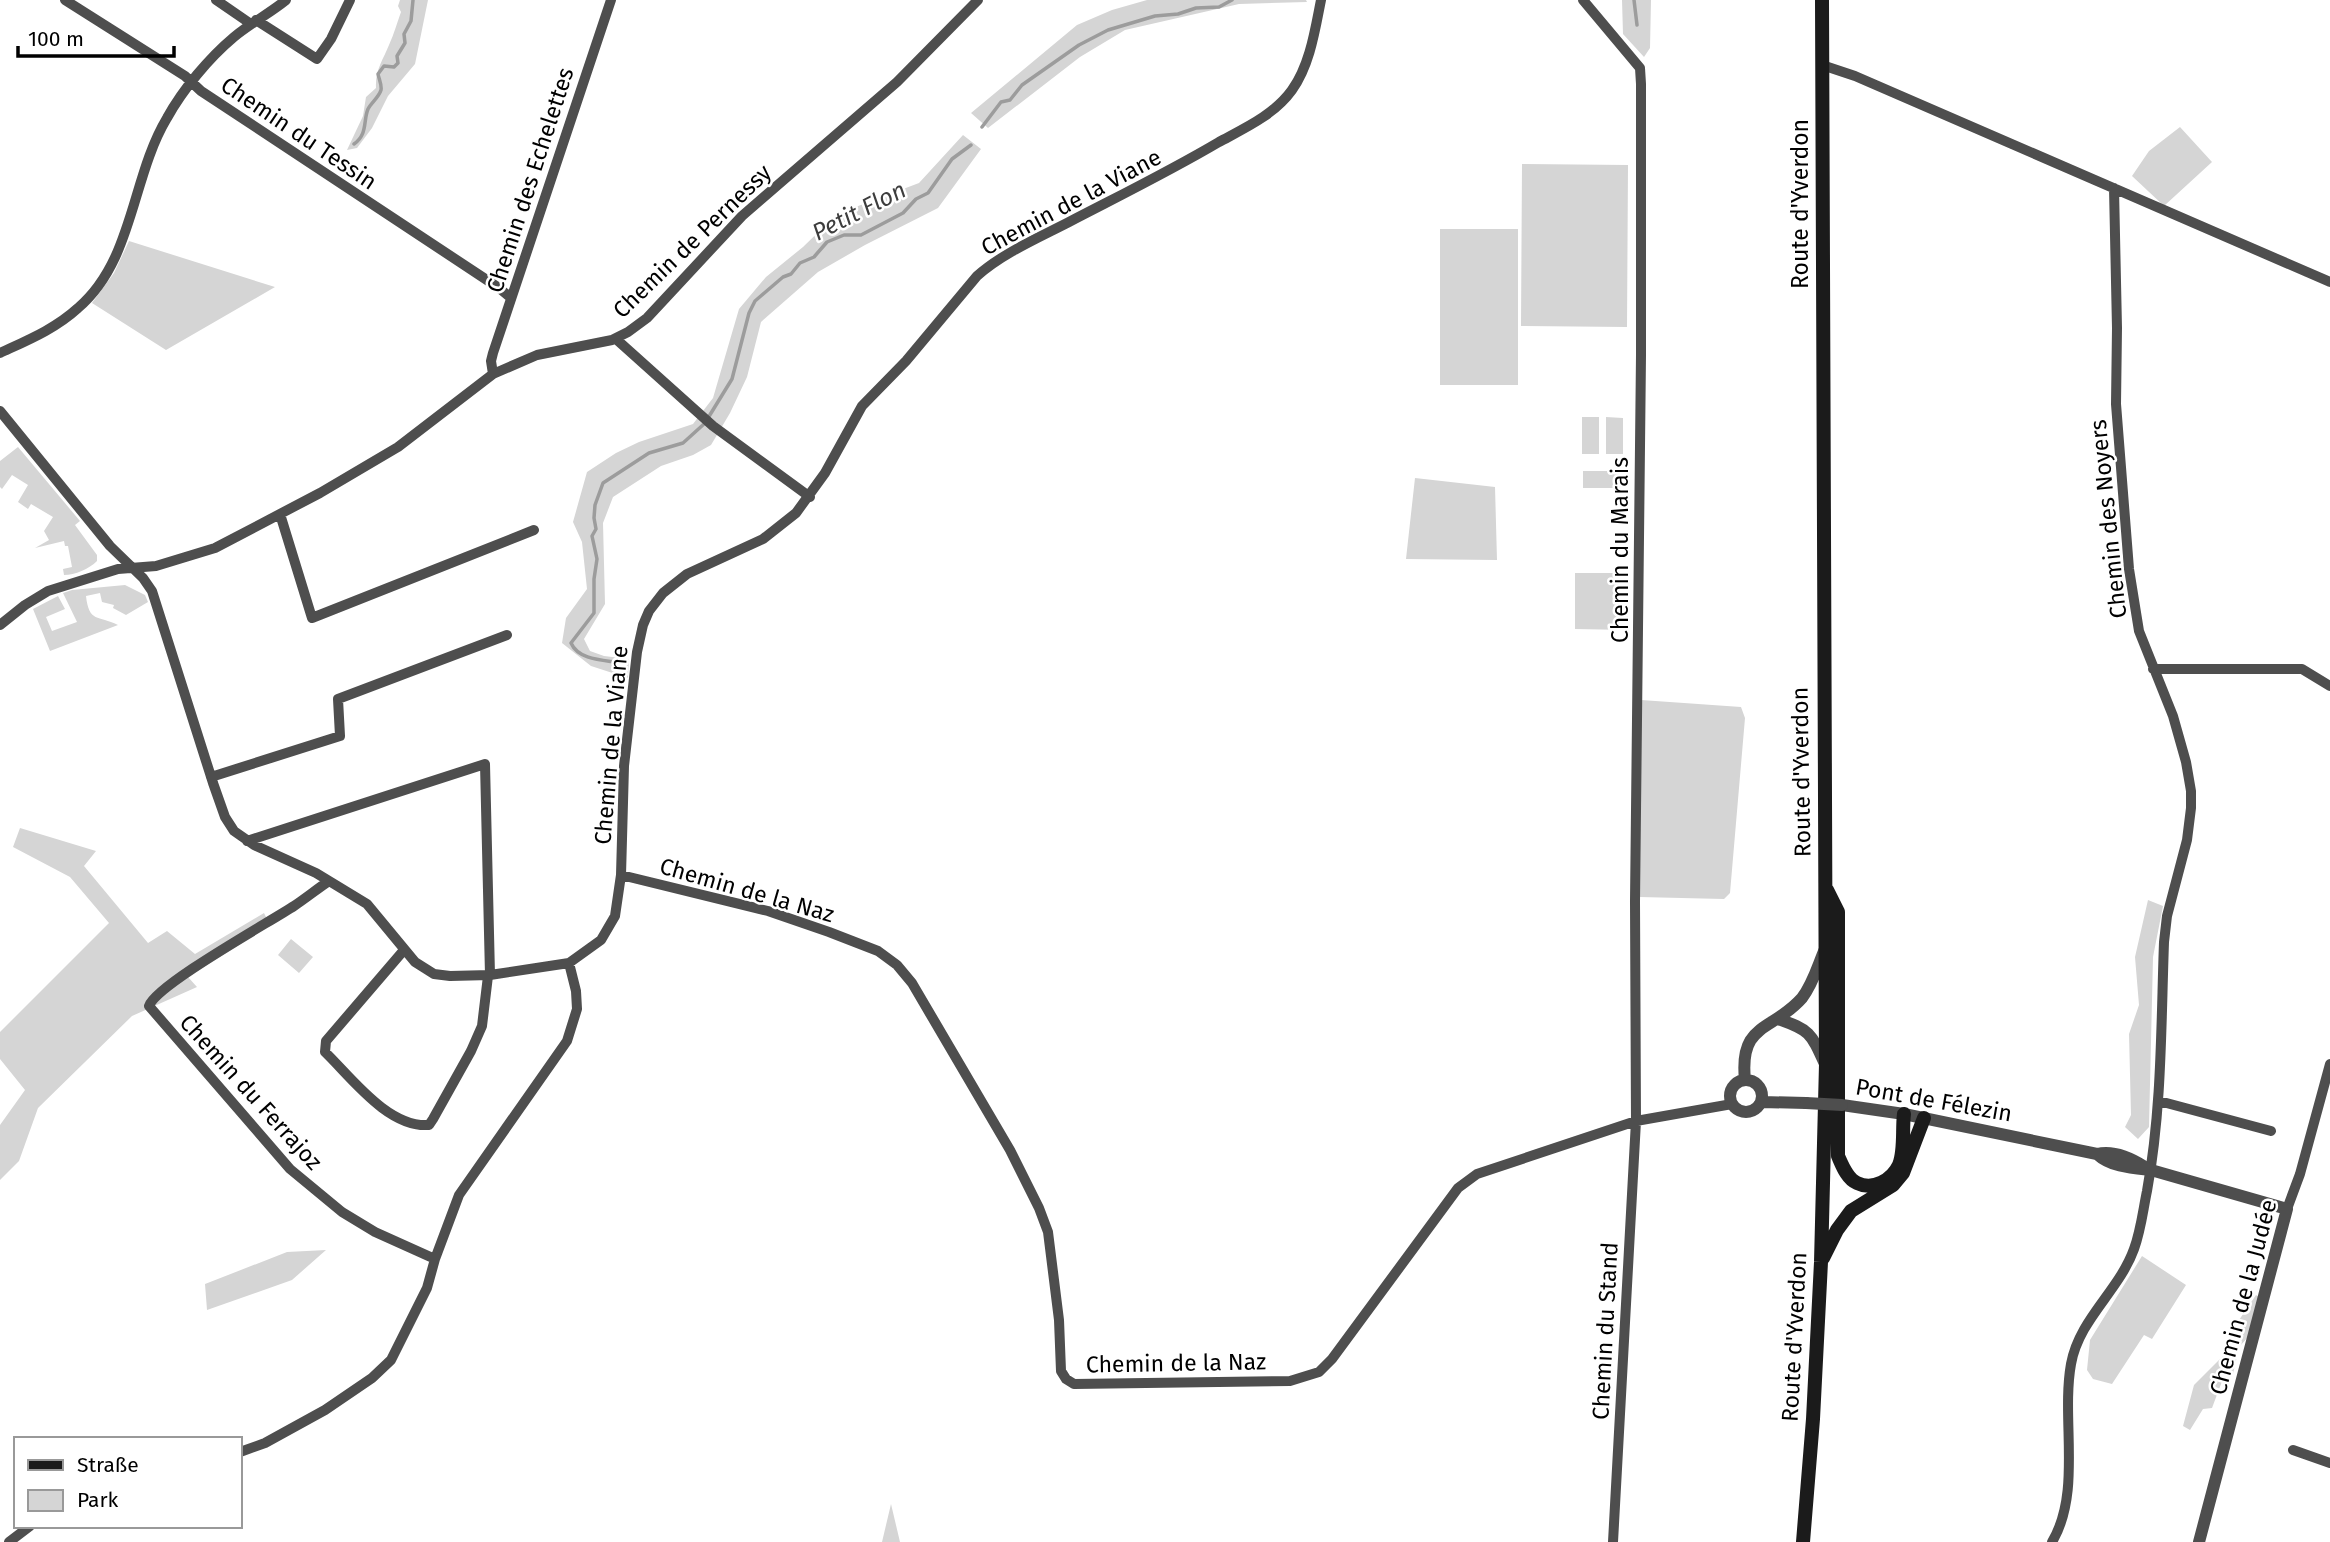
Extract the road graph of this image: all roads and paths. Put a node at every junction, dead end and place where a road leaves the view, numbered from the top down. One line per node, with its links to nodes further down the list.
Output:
1 (65, 0): 12 (street, Chemin du Tessin)
2 (216, 0): 10 (street)
3 (286, 0): 10 (street)
4 (350, 0): 10 (street)
5 (611, 0): 15 (street, Chemin des Echelettes)
6 (978, 0): 16 (street, Chemin de Pernessy)
7 (1321, 0): 20 (street, Chemin de la Viane)
8 (1583, 0): 46 (street, Chemin du Marais)
9 (1822, 0): 11 (main road, Route d'Yverdon)
10 (254, 22): 12 (street)
11 (1822, 65): 13 (street); 32 (main road, Route d'Yverdon)
12 (192, 83): 15 (street, Chemin du Tessin); 17 (street)
13 (2115, 188): 14 (street); 26 (street, Chemin des Noyers)
14 (2330, 282)
15 (511, 298): 18 (street, Chemin des Echelettes)
16 (616, 339): 18 (street, Chemin de Pernessy); 20 (street)
17 (0, 353)
18 (493, 374): 21 (street, Chemin de Pernessy)
19 (0, 411): 23 (street, Chemin de la Viane)
20 (810, 497): 30 (street, Chemin de la Viane)
21 (280, 514): 22 (street); 23 (street, Chemin de Pernessy)
22 (534, 530)
23 (130, 567): 24 (street, Chemin de Pernessy); 28 (street, Chemin de la Viane)
24 (0, 625)
25 (507, 635): 28 (street)
26 (2153, 669): 27 (street); 41 (street, Chemin des Noyers)
27 (2330, 686)
28 (211, 777): 29 (street, Chemin de la Viane)
29 (247, 841): 31 (street, Chemin de la Viane); 36 (street)
30 (621, 875): 35 (street, Chemin de la Viane); 46 (street, Chemin de la Naz)
31 (329, 881): 34 (street, Chemin de la Viane); 50 (street, Chemin du Ferrajoz)
32 (1825, 888): 33 (main road, Route d'Yverdon); 44 (main road)
33 (1825, 948): 37 (street); 38 (main road, Route d'Yverdon)
34 (404, 950): 36 (street, Chemin de la Viane); 36 (street)
35 (569, 963): 36 (street, Chemin de la Viane); 50 (street)
36 (489, 976)
37 (1778, 1019): 38 (street); 40 (street)
38 (1826, 1064): 51 (main road, Route d'Yverdon)
39 (2330, 1064): 49 (street, Chemin de la Judée)
40 (1745, 1080): 42 (street); 43 (street)
41 (2159, 1101): 47 (street); 48 (street, Chemin des Noyers)
42 (1762, 1102): 43 (street); 44 (street, Pont de Félezin, bridge)
43 (1732, 1104): 46 (street)
44 (1904, 1114): 45 (street, Pont de Félezin)
45 (1924, 1118): 48 (street, Pont de Félezin); 51 (main road)
46 (1636, 1121): 57 (street, Chemin du Stand)
47 (2271, 1131)
48 (2151, 1170): 49 (street, Pont de Félezin); 59 (street, Chemin des Noyers)
49 (2287, 1209): 60 (street, Chemin de la Judée)
50 (435, 1259): 53 (street)
51 (1821, 1262): 58 (main road, Route d'Yverdon)
52 (2293, 1450): 54 (street)
53 (242, 1451)
54 (2330, 1463)
55 (27, 1528): 56 (street)
56 (9, 1542)
57 (1613, 1542)
58 (1803, 1542)
59 (2052, 1542)
60 (2199, 1542)

